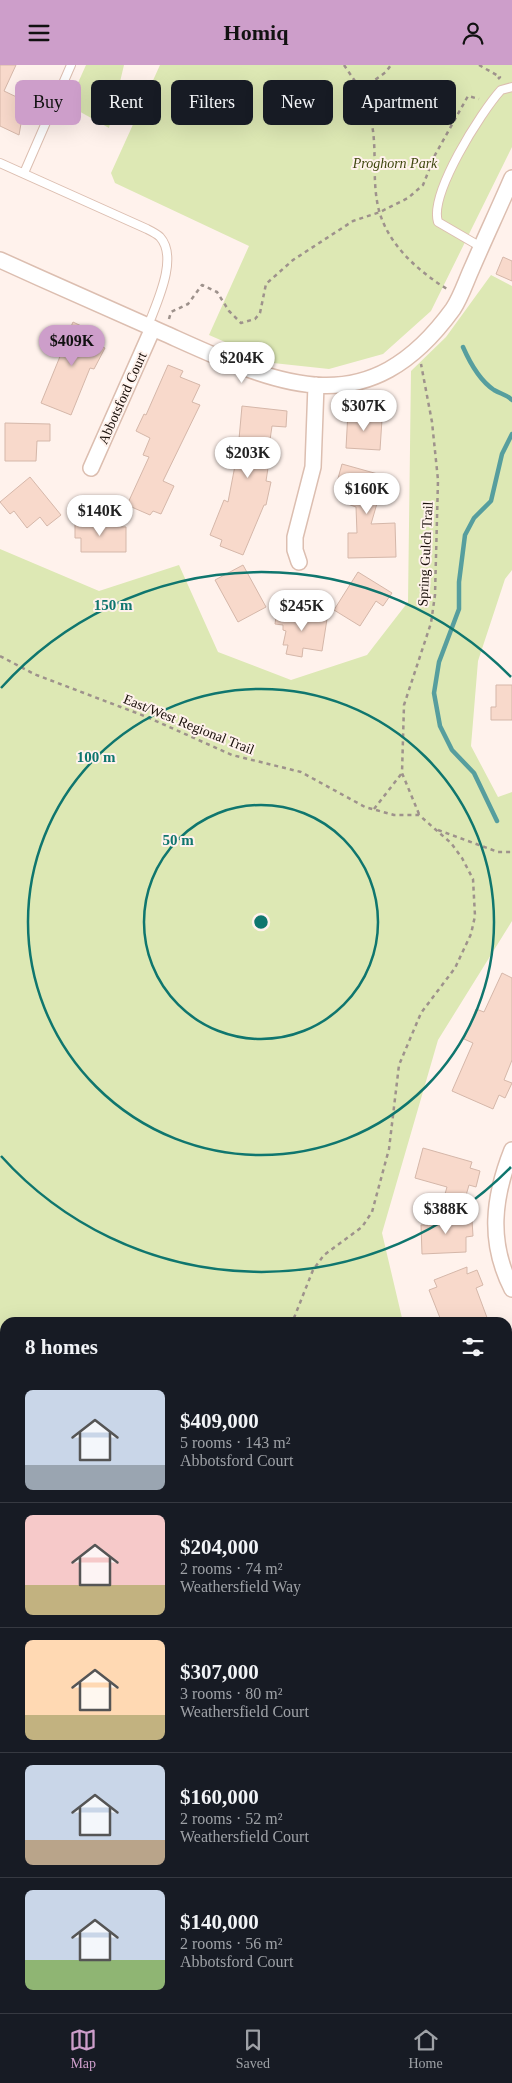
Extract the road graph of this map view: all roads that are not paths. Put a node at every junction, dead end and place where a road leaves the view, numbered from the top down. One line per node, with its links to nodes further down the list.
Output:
1 (71, 65): 4 (lane)
2 (512, 87): 6 (lane)
3 (0, 163): 4 (lane)
4 (24, 173): 8 (lane)
5 (512, 178): 6 (street)
6 (481, 247): 9 (street)
7 (0, 260): 8 (street)
8 (155, 329): 9 (street); 10 (street, Abbotsford Court)
9 (316, 385): 11 (street)
10 (91, 468)
11 (299, 562)
12 (512, 1150): 13 (street)
13 (512, 1289)

